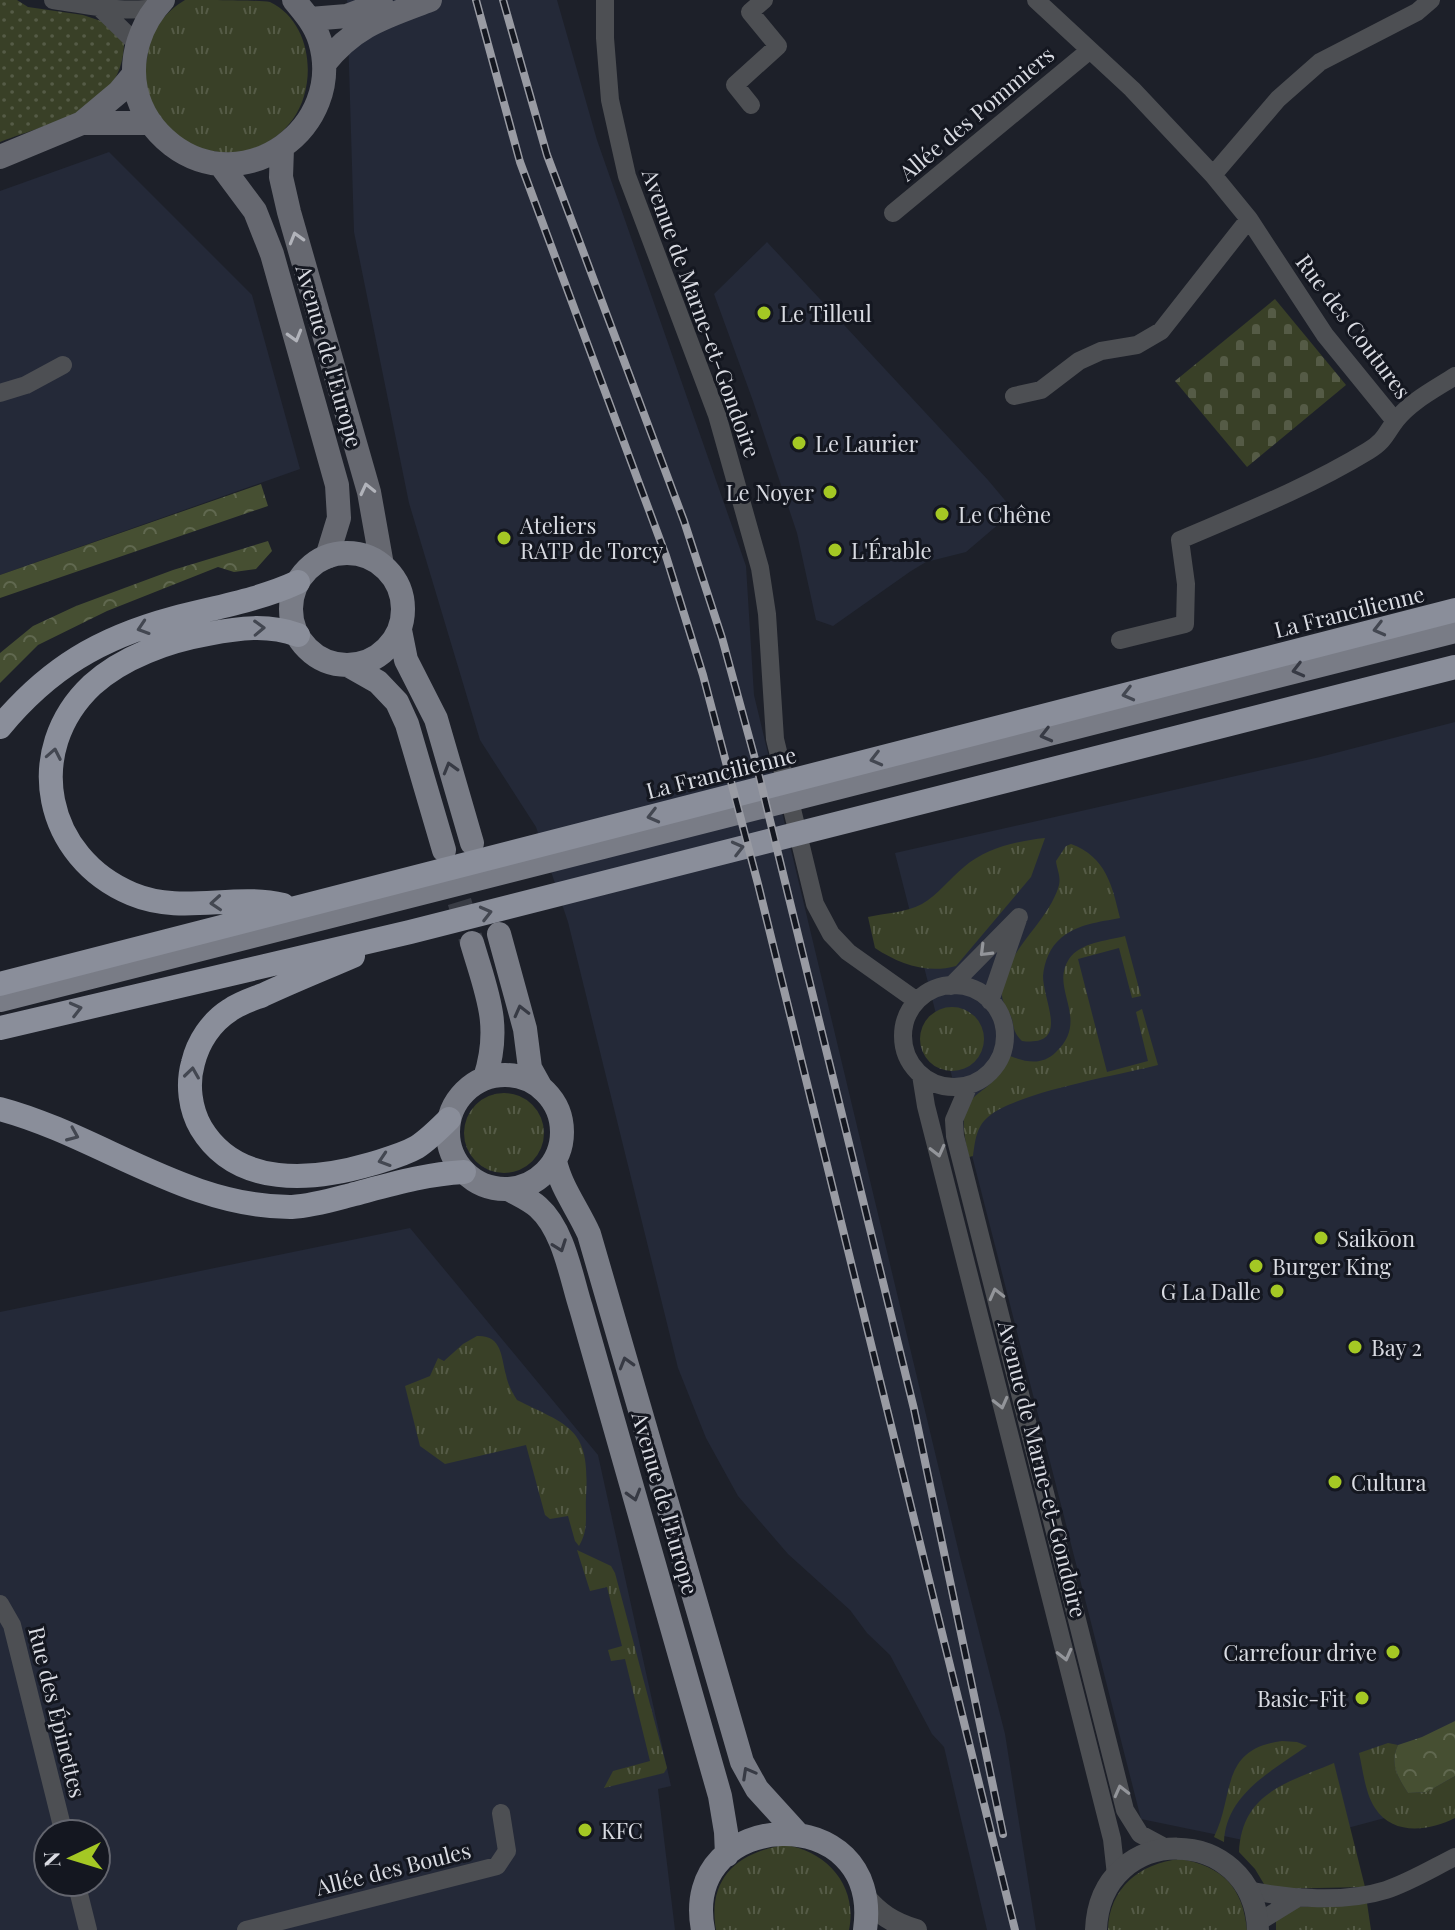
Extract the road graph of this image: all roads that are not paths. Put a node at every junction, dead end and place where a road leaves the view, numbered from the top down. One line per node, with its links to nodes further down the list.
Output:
1 (53, 0): 11 (street)
2 (294, 0): 12 (main road)
3 (430, 0): 10 (main road)
4 (598, 0): 13 (street, Avenue de Marne-et-Gondoire)
5 (605, 0): 13 (street, Avenue de Marne-et-Gondoire)
6 (764, 0): 18 (street)
7 (1036, 0): 15 (street, Rue des Coutures)
8 (1431, 0): 24 (street)
9 (159, 4): 11 (street); 14 (main road)
10 (380, 9): 12 (main road); 16 (main road)
11 (102, 10): 14 (street)
12 (310, 19): 16 (main road)
13 (604, 20): 54 (street, Avenue de Marne-et-Gondoire)
14 (137, 44): 17 (main road)
15 (1090, 50): 24 (street, Rue des Coutures); 25 (street, Allée des Pommiers)
16 (324, 64): 21 (main road)
17 (134, 74): 19 (main road); 20 (main road)
18 (751, 105)
19 (82, 123): 20 (main road); 22 (main road)
20 (151, 123): 23 (main road)
21 (282, 148): 23 (main road); 33 (main road, Avenue de l'Europe, one-way to 21)
22 (0, 157)
23 (220, 164): 32 (main road, Avenue de l'Europe, one-way to 32)
24 (1213, 175): 26 (street, Rue des Coutures)
25 (893, 213)
26 (1249, 219): 30 (street); 31 (street, Rue des Coutures)
27 (63, 365): 29 (street)
28 (1455, 376): 31 (street)
29 (0, 393)
30 (1014, 396)
31 (1395, 421): 39 (street, Rue des Coutures)
32 (327, 557): 33 (main road); 34 (main road)
33 (382, 565): 36 (main road, Avenue de l'Europe)
34 (298, 582): 38 (main road); 42 (highway, one-way to 42)
35 (1455, 610): 43 (highway, La Francilienne, one-way to 43)
36 (400, 630): 40 (main road); 44 (main road, Avenue de l'Europe, one-way to 36)
37 (1455, 631): 43 (main road, one-way to 43)
38 (298, 635): 40 (main road); 47 (highway, one-way to 38)
39 (1120, 640)
40 (348, 665): 45 (main road)
41 (1455, 667): 48 (highway, one-way to 41)
42 (0, 727)
43 (812, 785): 46 (highway, La Francilienne, one-way to 46)
44 (472, 843)
45 (444, 850)
46 (400, 889): 47 (highway, La Francilienne); 53 (main road)
47 (293, 908): 51 (highway, La Francilienne)
48 (410, 932): 56 (highway, one-way to 48); 62 (highway, one-way to 48)
49 (499, 934): 60 (main road, one-way to 49)
50 (472, 943): 58 (main road)
51 (0, 984)
52 (951, 986): 54 (street); 55 (street); 55 (street, one-way to 52)
53 (0, 1000)
54 (917, 1001): 57 (street)
55 (990, 1001): 59 (street)
56 (0, 1028)
57 (921, 1075): 59 (street); 73 (street, Avenue de Marne-et-Gondoire, one-way to 73)
58 (485, 1078): 60 (main road); 62 (main road)
59 (969, 1085): 70 (street, Avenue de Marne-et-Gondoire, one-way to 59)
60 (540, 1086): 63 (main road)
61 (0, 1109): 64 (highway, one-way to 64)
62 (449, 1119): 64 (main road)
63 (555, 1161): 65 (main road); 69 (main road, Avenue de l'Europe, one-way to 63)
64 (464, 1172): 65 (main road, Avenue de l'Europe)
65 (510, 1190): 71 (main road, Avenue de l'Europe, one-way to 71)
66 (0, 1604): 68 (street, Rue des Épinettes)
67 (501, 1813): 81 (street, Allée des Boules)
68 (60, 1818)
69 (797, 1833): 71 (main road); 75 (main road)
70 (1166, 1848): 73 (street); 74 (street)
71 (727, 1855): 82 (main road)
72 (1455, 1857): 76 (street)
73 (1116, 1875): 78 (street)
74 (1248, 1890): 76 (street); 79 (street)
75 (864, 1896): 83 (main road); 84 (street)
76 (1299, 1897): 79 (street)
77 (80, 1898): 80 (street)
78 (1090, 1926)
79 (1258, 1926)
80 (88, 1930)
81 (246, 1930)
82 (703, 1930)
83 (865, 1930)
84 (916, 1930)

